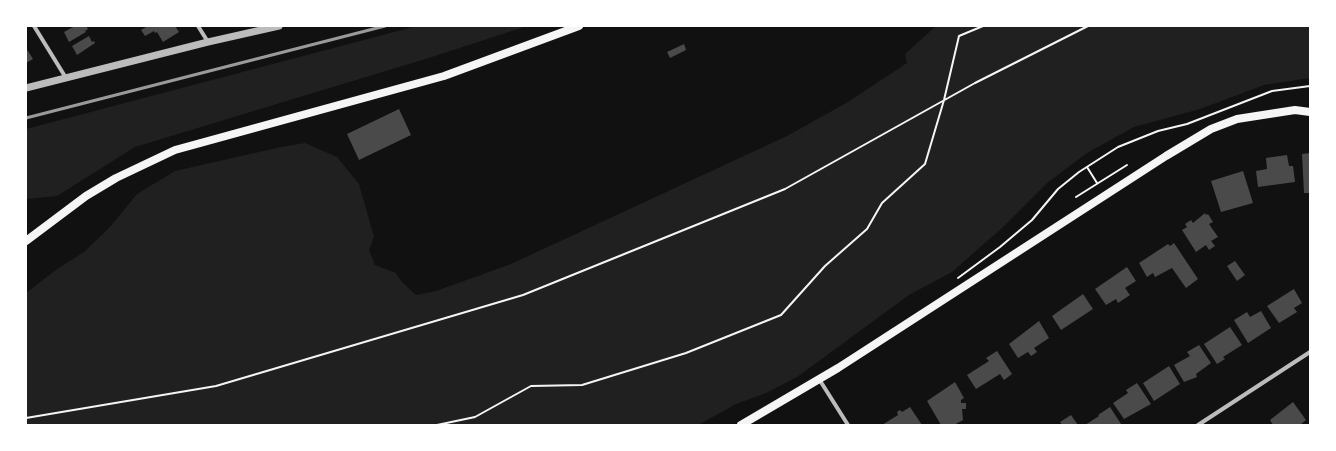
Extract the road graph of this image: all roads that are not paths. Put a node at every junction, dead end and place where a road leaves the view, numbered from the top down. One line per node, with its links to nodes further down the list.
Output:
1 (34, 26): 6 (street)
2 (198, 26): 5 (street)
3 (278, 26): 5 (street)
4 (580, 26): 9 (main road)
5 (208, 42): 6 (street)
6 (66, 78): 7 (street)
7 (26, 88)
8 (1310, 112): 11 (main road)
9 (26, 241)
10 (1310, 352): 14 (street)
11 (819, 379): 12 (main road); 13 (street)
12 (741, 425)
13 (848, 425)
14 (1198, 425)

